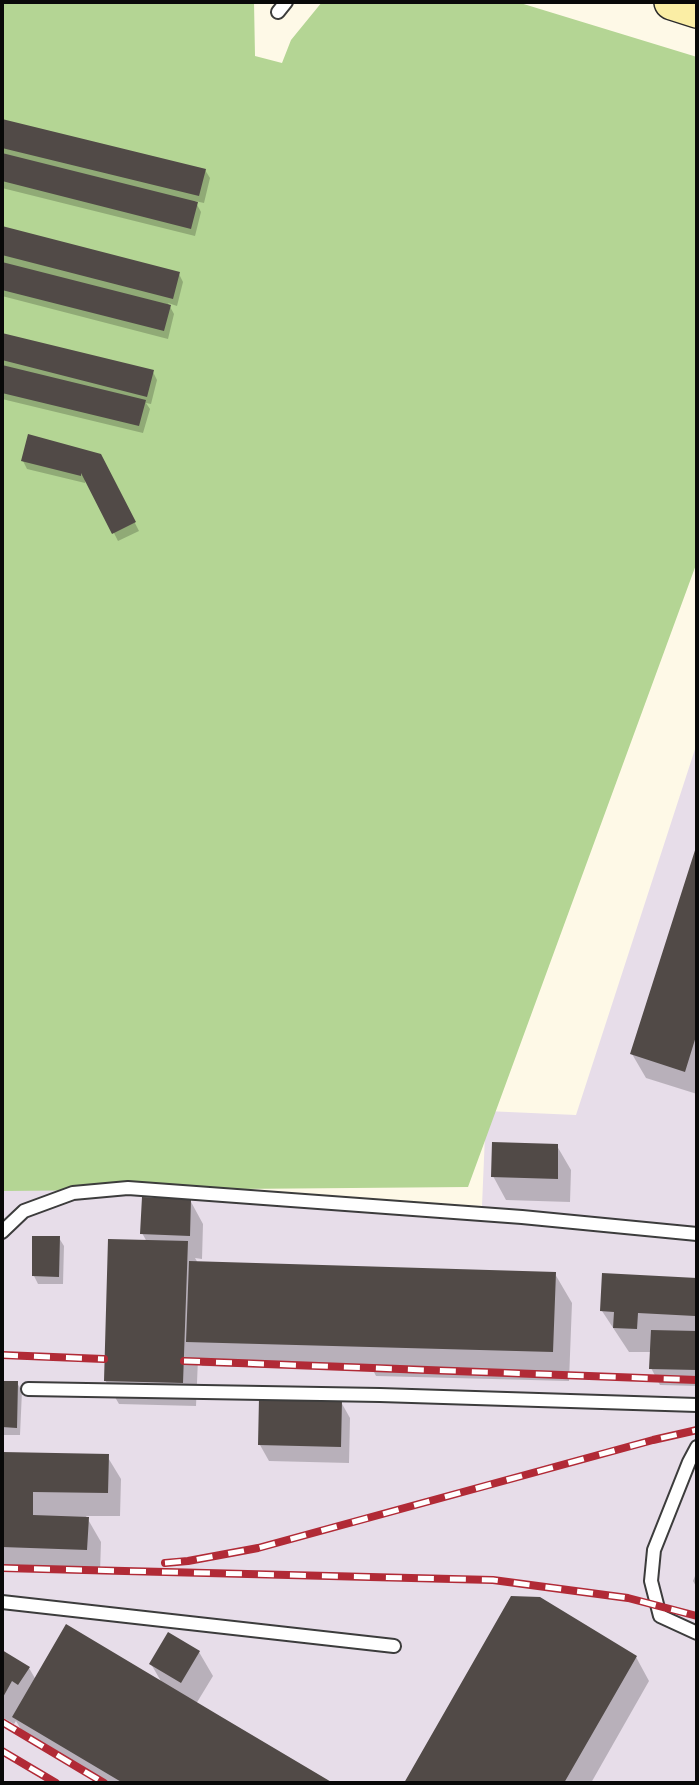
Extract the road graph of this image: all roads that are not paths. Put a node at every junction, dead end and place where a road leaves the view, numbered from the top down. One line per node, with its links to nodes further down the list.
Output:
1 (277, 2): 2 (lane)
2 (286, 2)
3 (672, 2): 4 (street)
4 (697, 10)
5 (2, 1232): 6 (lane)
6 (697, 1234)
7 (28, 1389): 8 (lane)
8 (697, 1405)
9 (697, 1447): 11 (lane)
10 (2, 1602): 12 (lane)
11 (697, 1633)
12 (394, 1646)

